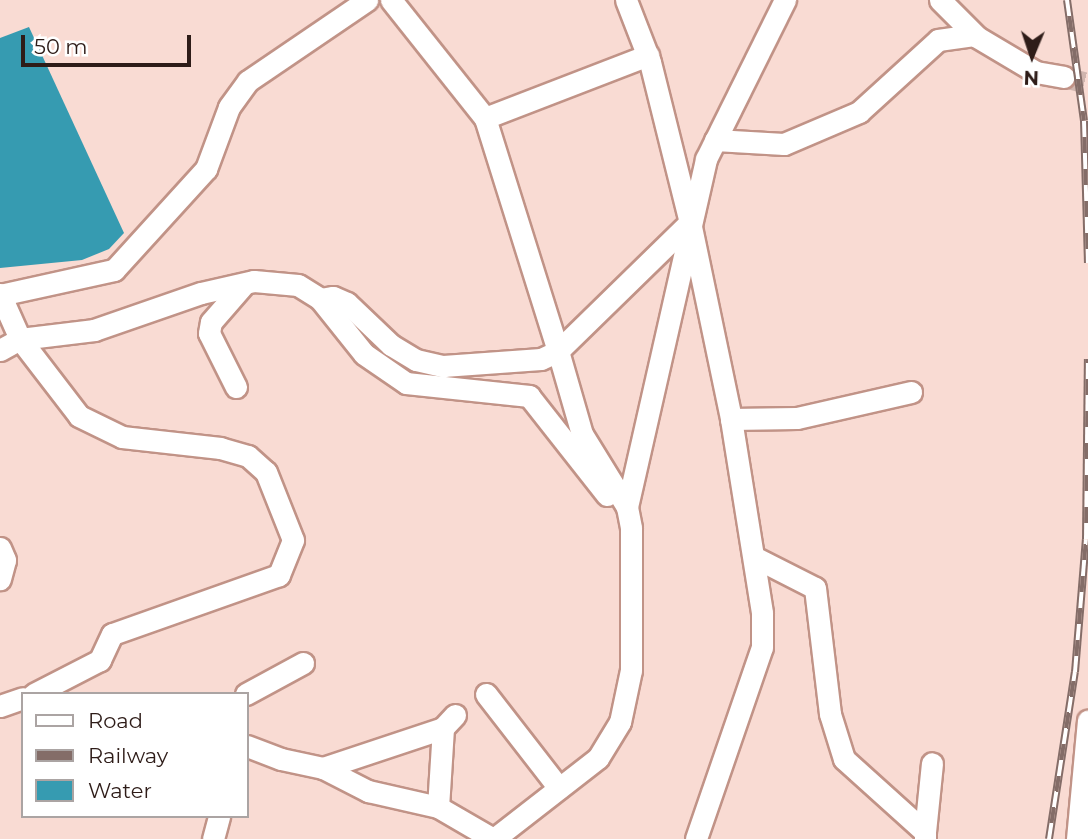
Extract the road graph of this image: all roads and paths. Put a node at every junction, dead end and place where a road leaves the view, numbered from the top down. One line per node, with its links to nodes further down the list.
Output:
1 (367, 0): 13 (street)
2 (391, 0): 9 (street)
3 (626, 0): 7 (street)
4 (785, 0): 10 (street)
5 (940, 0): 6 (street)
6 (974, 35): 8 (street); 10 (street)
7 (648, 55): 9 (street); 11 (street)
8 (1064, 77)
9 (485, 118): 17 (street)
10 (715, 140): 11 (street)
11 (690, 222): 17 (street); 20 (street); 21 (street)
12 (244, 284): 14 (street); 15 (street); 18 (street)
13 (0, 295): 15 (street)
14 (320, 299): 17 (street); 21 (street)
15 (20, 339): 16 (street); 26 (street)
16 (0, 350)
17 (558, 351): 21 (street)
18 (236, 387)
19 (911, 392): 20 (street)
20 (731, 419): 23 (street)
21 (627, 507): 35 (street)
22 (0, 548): 24 (street)
23 (756, 558): 38 (street); 41 (street)
24 (0, 579)
25 (303, 663): 27 (street)
26 (38, 692)
27 (248, 693)
28 (486, 694): 35 (street)
29 (21, 699): 30 (street)
30 (0, 706)
31 (1088, 721): 42 (street)
32 (248, 746): 34 (street)
33 (932, 763): 38 (street)
34 (323, 768): 36 (street); 36 (street)
35 (559, 788): 40 (street)
36 (439, 807): 40 (street)
37 (218, 818): 39 (street)
38 (925, 836)
39 (213, 839)
40 (494, 839)
41 (696, 839)
42 (1077, 839)

